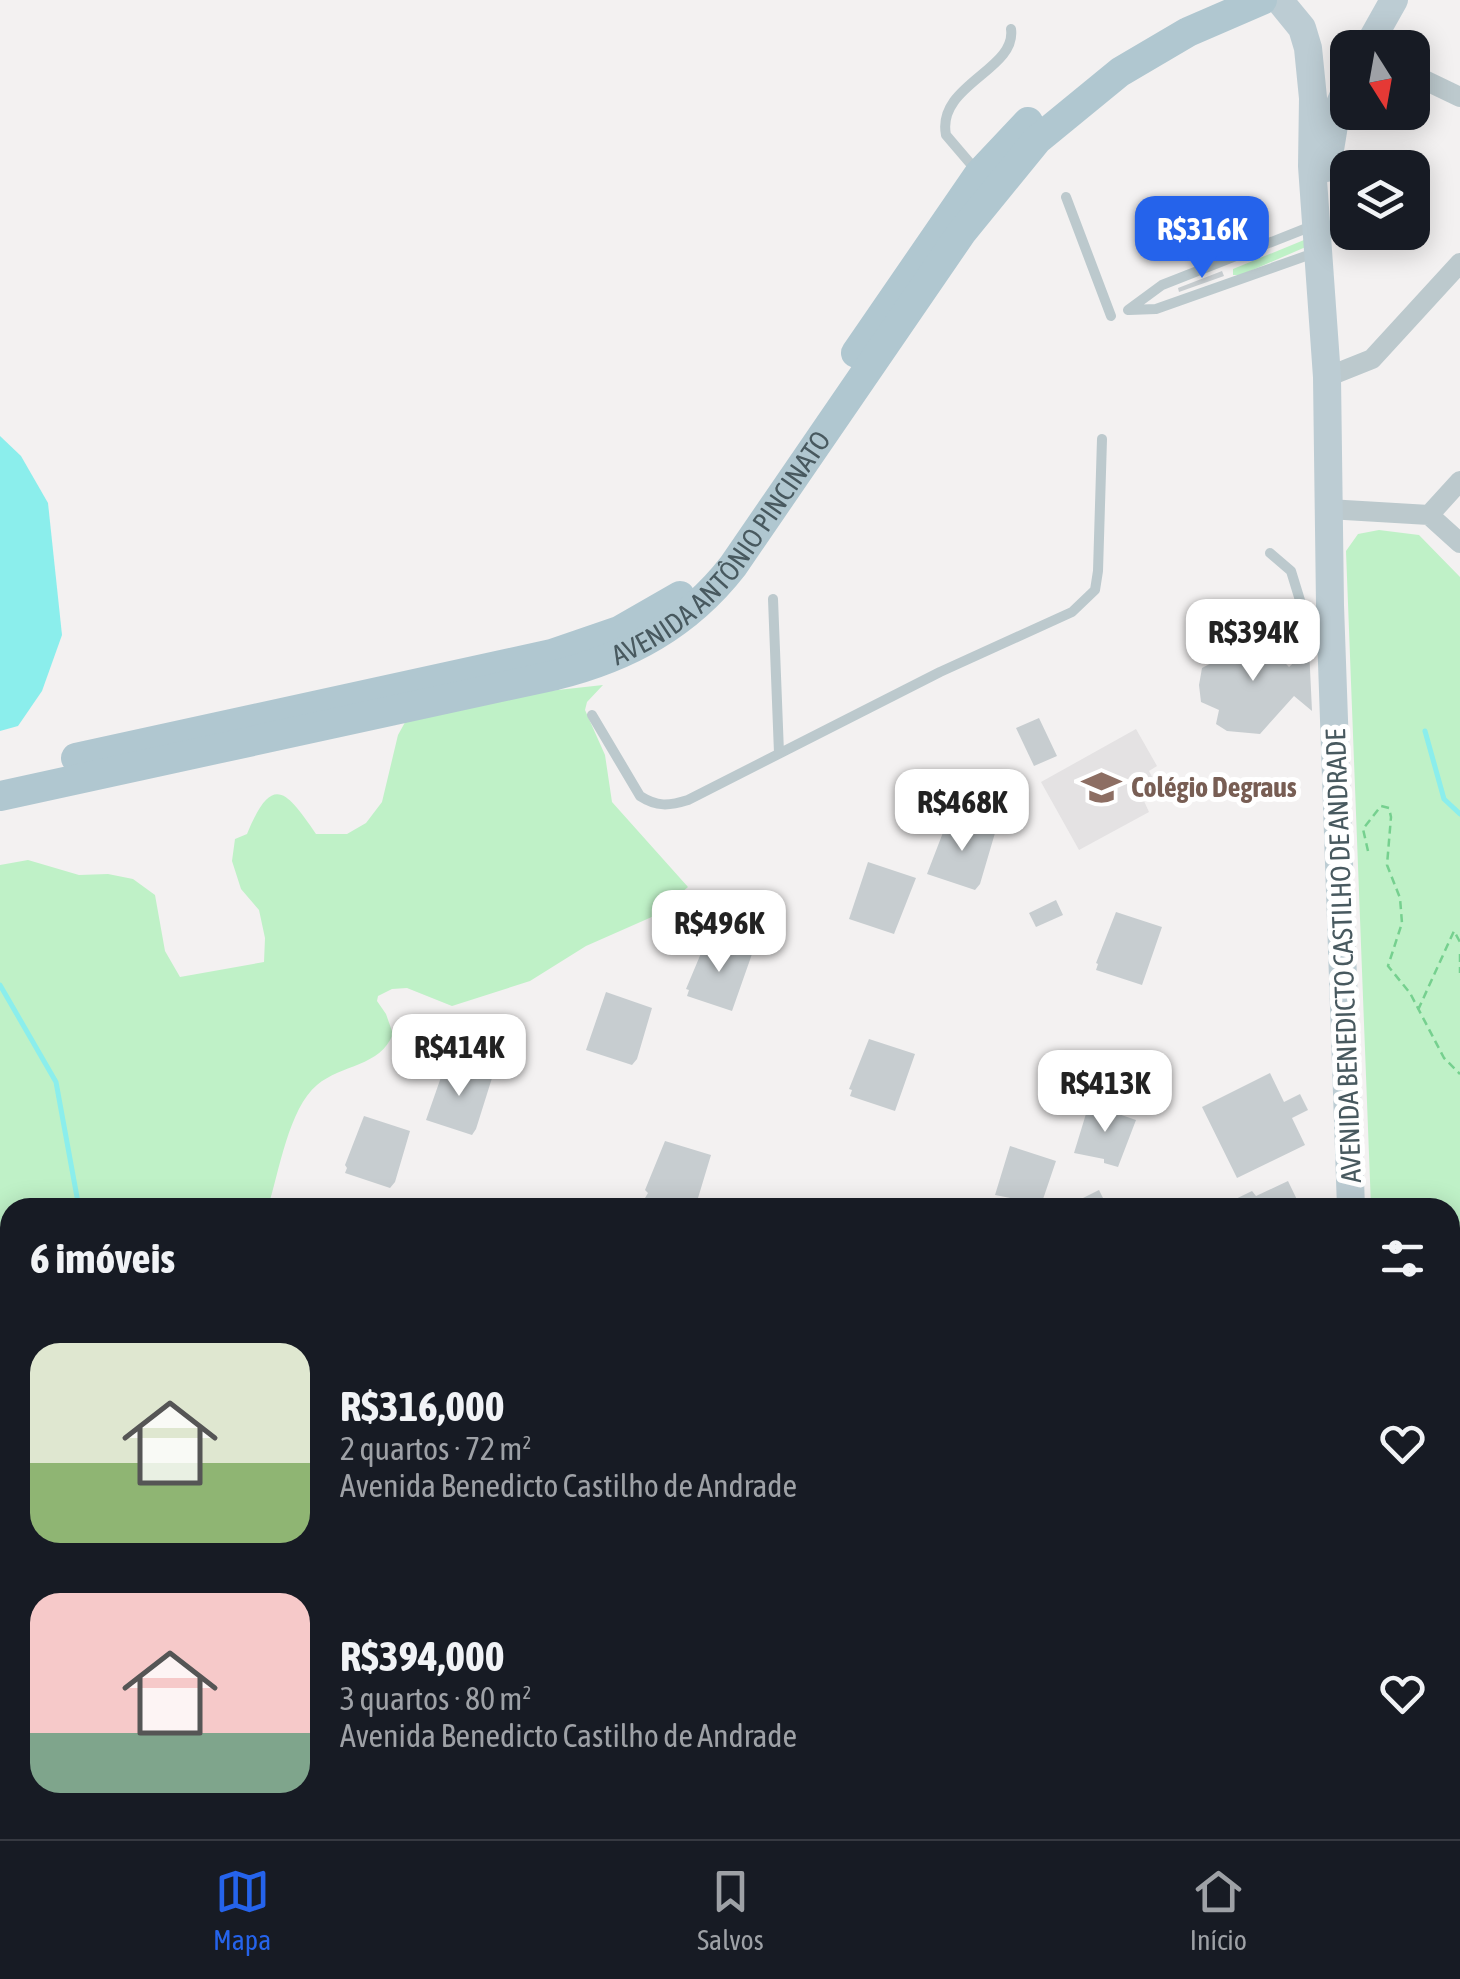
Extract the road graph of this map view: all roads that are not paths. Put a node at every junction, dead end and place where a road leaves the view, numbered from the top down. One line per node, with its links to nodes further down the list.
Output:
1 (1208, 0): 10 (main road, AVENIDA ANTÔNIO PINCINATO)
2 (1262, 0): 29 (main road, AVENIDA ANTÔNIO PINCINATO)
3 (1279, 0): 12 (main road, AVENIDA BENEDICTO CASTILHO DE ANDRADE)
4 (1394, 0): 6 (main road)
5 (1011, 29): 10 (lane)
6 (1377, 30)
7 (1430, 83): 8 (street)
8 (1460, 97)
9 (1333, 130): 12 (main road, AVENIDA BENEDICTO CASTILHO DE ANDRADE)
10 (980, 174): 28 (main road, AVENIDA ANTÔNIO PINCINATO)
11 (1066, 198): 16 (lane)
12 (1319, 238): 13 (lane); 15 (lane); 17 (main road, AVENIDA BENEDICTO CASTILHO DE ANDRADE)
13 (1219, 262): 15 (lane); 15 (lane)
14 (1460, 263): 17 (street)
15 (1225, 283)
16 (1111, 316)
17 (1326, 377): 20 (main road, AVENIDA BENEDICTO CASTILHO DE ANDRADE)
18 (1102, 439): 27 (lane)
19 (1460, 481): 21 (street)
20 (1328, 509): 21 (street); 25 (main road, AVENIDA BENEDICTO CASTILHO DE ANDRADE)
21 (1429, 515): 22 (street)
22 (1460, 543)
23 (1270, 553): 25 (lane)
24 (772, 599): 27 (lane)
25 (1331, 624): 30 (main road, AVENIDA BENEDICTO CASTILHO DE ANDRADE)
26 (592, 715): 27 (lane)
27 (779, 753)
28 (0, 775)
29 (0, 796)
30 (1351, 1198)

